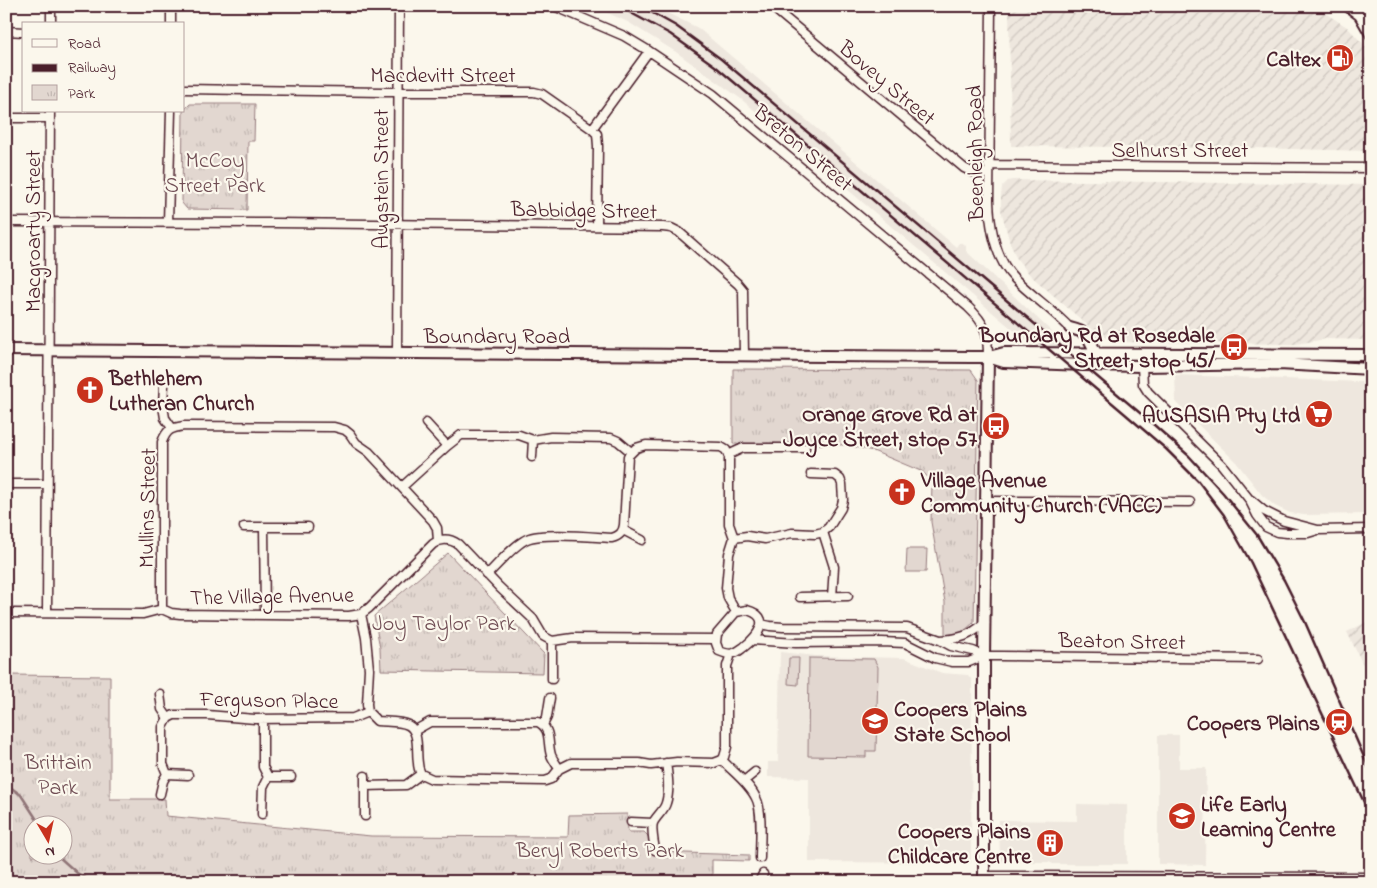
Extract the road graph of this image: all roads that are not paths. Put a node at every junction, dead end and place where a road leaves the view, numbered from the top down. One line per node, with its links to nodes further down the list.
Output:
1 (51, 6): 10 (street)
2 (171, 6): 11 (street)
3 (399, 6): 17 (street, Augstein Street)
4 (554, 6): 15 (street, Breton Street)
5 (771, 6): 24 (street, Bovey Street)
6 (990, 6): 22 (street, Beenleigh Road)
7 (1348, 6): 8 (main road)
8 (1360, 15): 9 (main road); 14 (main road)
9 (1371, 21)
10 (51, 22)
11 (171, 22)
12 (6, 31): 13 (street)
13 (22, 32)
14 (1371, 34)
15 (649, 51): 21 (street); 37 (street, Breton Street)
16 (185, 89): 17 (street, Macdevitt Street)
17 (398, 92): 21 (street, Macdevitt Street); 28 (street, Augstein Street)
18 (170, 112): 27 (street)
19 (50, 115): 20 (street); 26 (street, Macgroarty Street)
20 (6, 118)
21 (592, 129): 29 (street)
22 (988, 164): 23 (street, Selhurst Street); 24 (street, Beenleigh Road)
23 (1371, 168)
24 (988, 174): 30 (street, Beenleigh Road)
25 (6, 222): 26 (street, Babbidge Street)
26 (50, 222): 27 (street, Babbidge Street); 32 (street, Macgroarty Street)
27 (168, 222): 28 (street, Babbidge Street)
28 (397, 224): 29 (street, Babbidge Street); 33 (street, Augstein Street)
29 (597, 226): 35 (street, Babbidge Street)
30 (1070, 328): 34 (main road)
31 (6, 350): 32 (main road, Boundary Road)
32 (49, 351): 33 (main road, Boundary Road); 51 (street, Macgroarty Street)
33 (397, 353): 35 (main road, Boundary Road)
34 (1096, 353): 36 (main road, Boundary Road); 37 (main road, Boundary Road)
35 (744, 355): 37 (main road, Boundary Road)
36 (1371, 355)
37 (988, 357): 38 (main road, Boundary Road); 54 (main road)
38 (1142, 366): 39 (main road, Boundary Road); 53 (street)
39 (1371, 369)
40 (164, 384): 42 (street, Mullins Street)
41 (426, 423): 44 (street)
42 (172, 428): 52 (street); 70 (street, Mullins Street)
43 (533, 440): 44 (street); 46 (street); 48 (street)
44 (446, 446): 52 (street)
45 (805, 448): 47 (street)
46 (631, 452): 47 (street); 60 (street)
47 (728, 455): 63 (street)
48 (532, 457)
49 (811, 474): 62 (street)
50 (6, 484): 51 (street)
51 (47, 484): 73 (street, Macgroarty Street)
52 (402, 487): 65 (street)
53 (1249, 499): 61 (street); 61 (street)
54 (986, 501): 55 (street); 76 (main road)
55 (1190, 502)
56 (244, 527): 57 (street)
57 (264, 527): 58 (street); 74 (street)
58 (308, 528)
59 (1371, 529): 61 (street)
60 (623, 530): 64 (street); 66 (street)
61 (1318, 530)
62 (823, 532): 63 (street); 69 (street)
63 (734, 538): 71 (street)
64 (642, 540)
65 (438, 541): 66 (street); 75 (street, The Village Avenue)
66 (487, 574): 81 (street)
67 (848, 596): 69 (street)
68 (800, 597): 69 (street)
69 (832, 597)
70 (162, 609): 73 (street); 74 (street, The Village Avenue)
71 (736, 612): 77 (street); 78 (street)
72 (6, 613): 73 (street)
73 (47, 613)
74 (264, 614): 75 (street, The Village Avenue)
75 (361, 614): 88 (street)
76 (985, 623): 80 (street); 83 (main road)
77 (761, 624): 79 (street); 80 (street)
78 (715, 639): 81 (street); 82 (street)
79 (753, 640): 82 (street); 83 (street)
80 (940, 640): 83 (street)
81 (552, 641): 85 (street)
82 (731, 654): 93 (street)
83 (984, 656): 84 (street, Beaton Street); 114 (main road)
84 (1258, 659)
85 (552, 680)
86 (160, 694): 89 (street, Ferguson Place)
87 (550, 698): 91 (street)
88 (368, 712): 90 (street, Ferguson Place); 92 (street)
89 (168, 718): 90 (street, Ferguson Place); 97 (street, Ferguson Place)
90 (263, 718): 101 (street)
91 (543, 725): 92 (street); 95 (street)
92 (414, 731): 99 (street)
93 (722, 760): 94 (street); 103 (street)
94 (666, 764): 95 (street); 109 (street)
95 (559, 769): 99 (street)
96 (755, 772): 103 (street)
97 (167, 774): 98 (street); 105 (street, Ferguson Place)
98 (188, 774)
99 (421, 774): 104 (street)
100 (364, 776): 104 (street)
101 (268, 777): 102 (street); 106 (street)
102 (291, 777)
103 (744, 781): 111 (street)
104 (365, 786): 107 (street)
105 (160, 794)
106 (262, 814)
107 (365, 816)
108 (631, 822): 109 (street)
109 (653, 823): 110 (street)
110 (656, 850)
111 (760, 858)
112 (763, 874): 116 (street)
113 (1371, 877): 115 (street)
114 (984, 879): 115 (street)
115 (1307, 880)
116 (759, 882)

